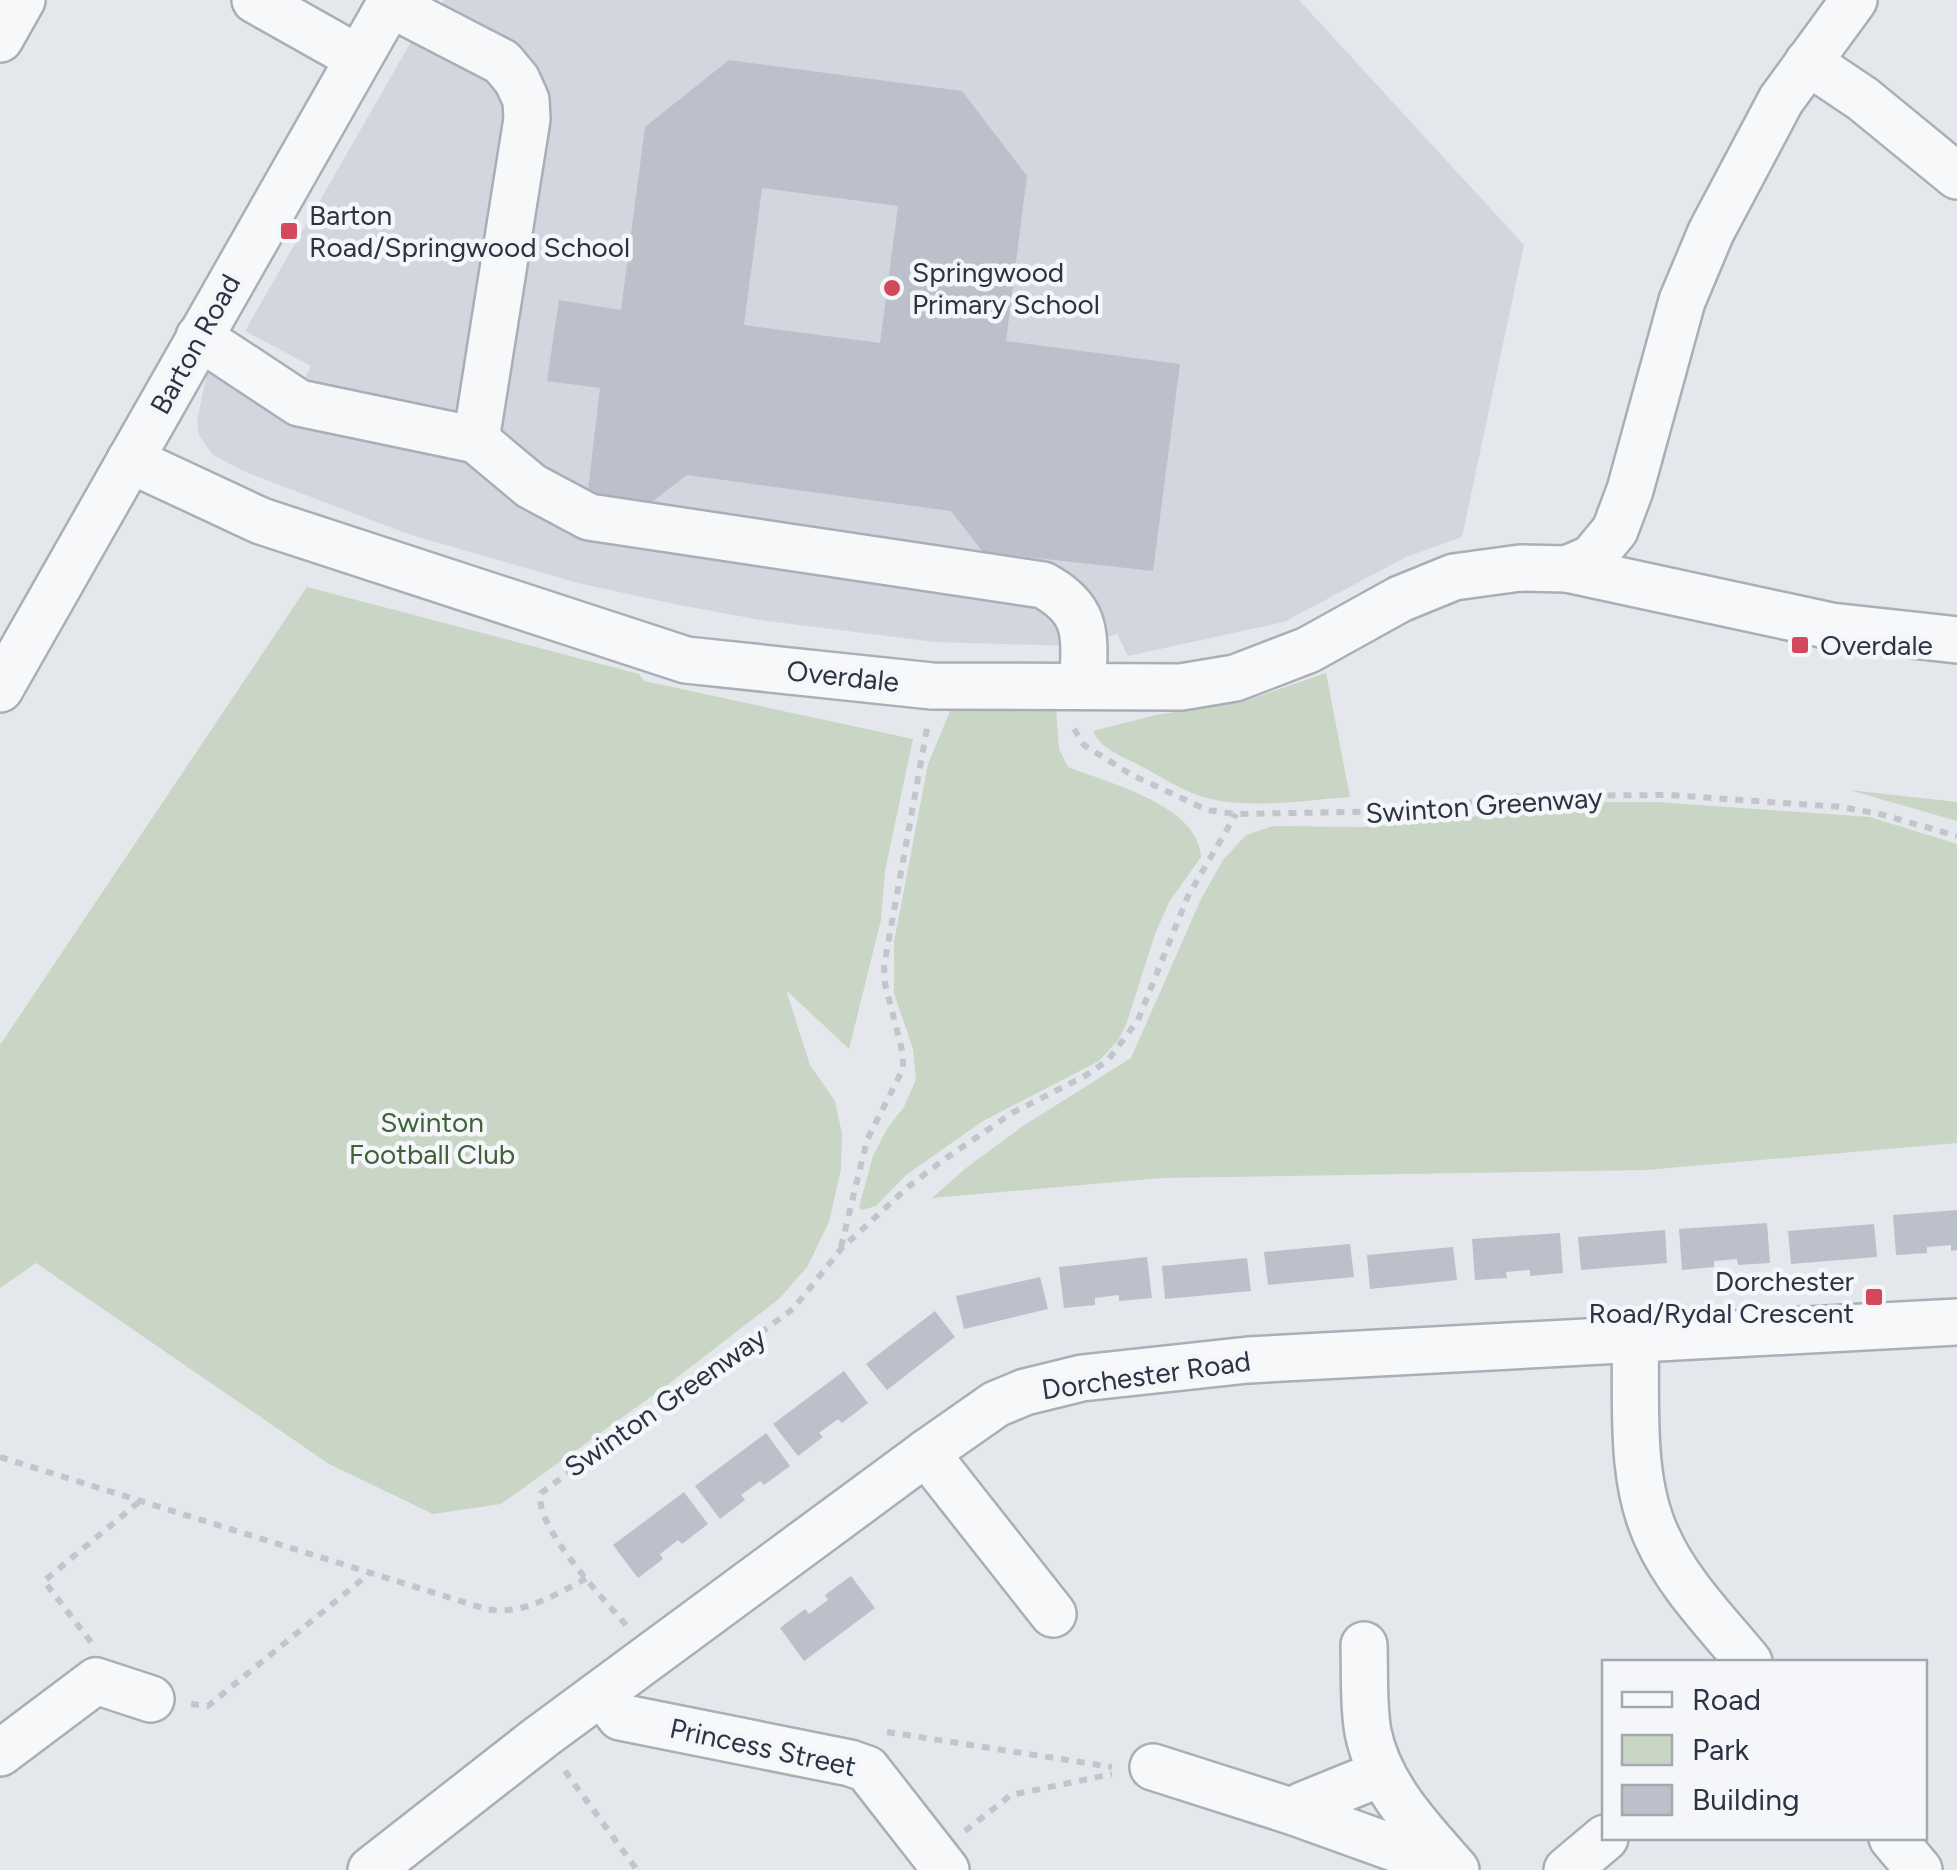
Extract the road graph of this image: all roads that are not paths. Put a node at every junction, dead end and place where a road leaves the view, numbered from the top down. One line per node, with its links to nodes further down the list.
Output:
1 (22, 0): 5 (street)
2 (255, 0): 6 (street)
3 (1854, 0): 7 (street)
4 (391, 2): 6 (street, Barton Road); 10 (street)
5 (0, 40)
6 (358, 58): 9 (street, Barton Road)
7 (1808, 62): 8 (street); 12 (street)
8 (1957, 176)
9 (199, 336): 10 (street); 11 (street, Barton Road)
10 (476, 440): 14 (street)
11 (130, 460): 14 (street, Overdale); 15 (street, Barton Road)
12 (1568, 569): 13 (street, Overdale); 14 (street, Overdale)
13 (1957, 640)
14 (1083, 686)
15 (0, 689)
16 (1957, 1322): 17 (street, Dorchester Road)
17 (1635, 1338): 18 (street, Dorchester Road); 21 (street)
18 (926, 1453): 19 (street); 22 (street, Dorchester Road)
19 (1054, 1614)
20 (1364, 1646): 26 (street)
21 (1746, 1660)
22 (602, 1694): 31 (street, Princess Street); 32 (street, Dorchester Road)
23 (151, 1698): 24 (street)
24 (0, 1753)
25 (1143, 1768): 27 (street)
26 (1382, 1773): 27 (street); 30 (street)
27 (1294, 1812): 30 (street)
28 (1604, 1840): 33 (street)
29 (1894, 1840): 34 (street)
30 (1445, 1858)
31 (940, 1862)
32 (372, 1870)
33 (1567, 1870)
34 (1919, 1870)

